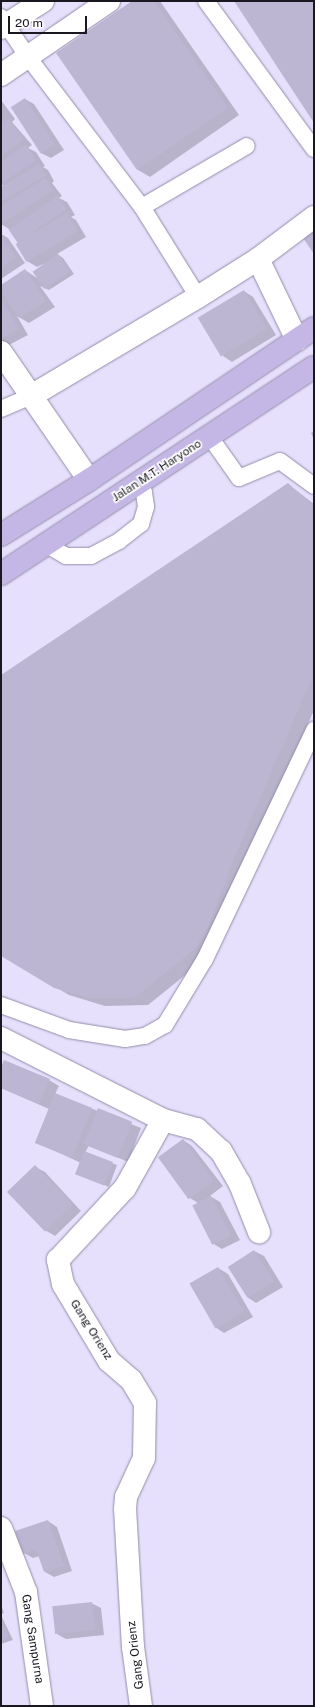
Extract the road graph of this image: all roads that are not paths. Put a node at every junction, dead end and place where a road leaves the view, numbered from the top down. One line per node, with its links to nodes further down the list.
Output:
1 (43, 1): 4 (street)
2 (109, 1): 5 (street)
3 (206, 1): 8 (lane)
4 (3, 23): 5 (lane)
5 (28, 57): 6 (street); 9 (lane)
6 (1, 74)
7 (247, 146): 9 (lane)
8 (314, 149)
9 (142, 207): 12 (lane)
10 (314, 217): 11 (street)
11 (258, 259): 12 (street); 13 (street)
12 (198, 297): 16 (street)
13 (306, 334): 19 (main road)
14 (1, 352): 16 (street)
15 (314, 367): 18 (main road, Jalan M.T. Haryono)
16 (31, 396): 17 (lane); 19 (street)
17 (1, 410)
18 (210, 437): 20 (main road, Jalan M.T. Haryono); 21 (lane)
19 (89, 480): 22 (main road)
20 (138, 481): 23 (main road, Jalan M.T. Haryono); 23 (lane)
21 (314, 486)
22 (1, 535)
23 (47, 545): 24 (main road, Jalan M.T. Haryono)
24 (1, 574)
25 (314, 730): 26 (lane)
26 (1, 1005)
27 (2, 1040): 28 (street)
28 (163, 1120): 29 (street); 32 (street, Gang Orienz)
29 (259, 1232)
30 (1, 1528): 31 (street, Gang Sampurna)
31 (42, 1706)
32 (141, 1706)

